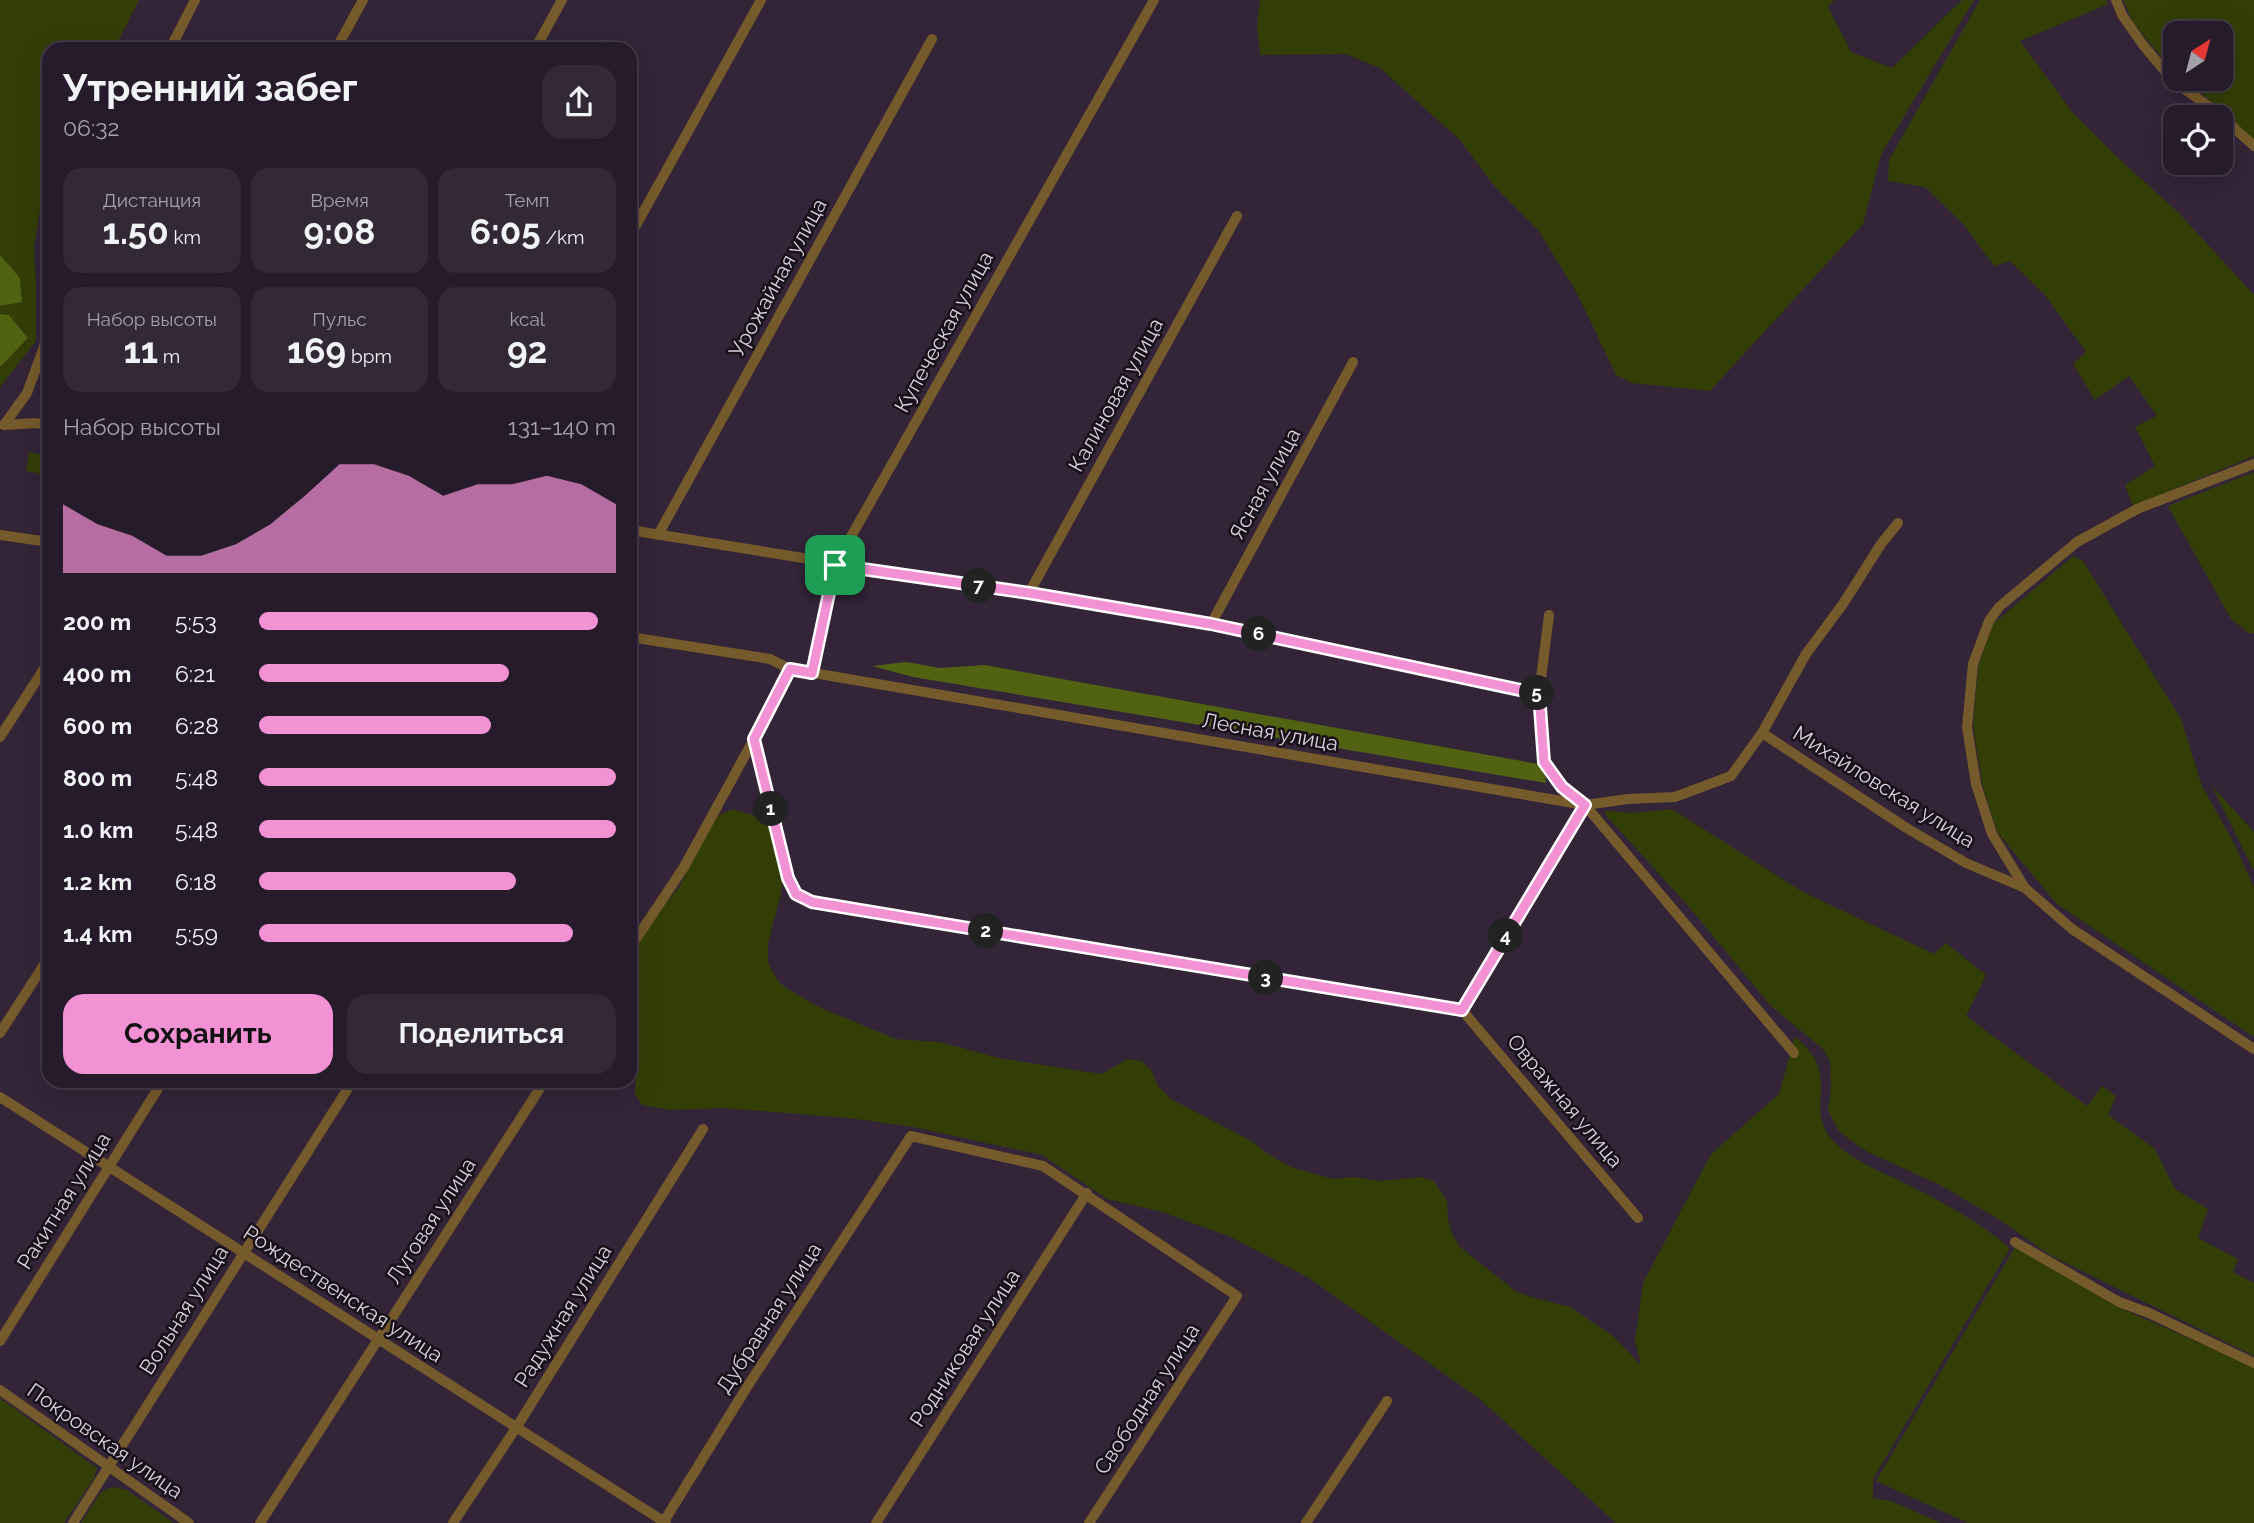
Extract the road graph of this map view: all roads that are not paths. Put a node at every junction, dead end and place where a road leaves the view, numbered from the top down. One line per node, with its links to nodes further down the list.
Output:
1 (195, 0): 8 (street)
2 (363, 0): 9 (street)
3 (562, 0): 10 (street)
4 (761, 0): 13 (street)
5 (1154, 0): 23 (street, Купеческая улица)
6 (2116, 0): 11 (street)
7 (932, 39): 21 (street, Урожайная улица)
8 (174, 42)
9 (340, 42)
10 (539, 42)
11 (2254, 146)
12 (1237, 216): 24 (street, Калиновая улица)
13 (637, 223)
14 (42, 352): 16 (street)
15 (1353, 362): 26 (street, Ясная улица)
16 (42, 425)
17 (2254, 464): 36 (street, Михайловская улица)
18 (1898, 523): 32 (street, Михайловская улица)
19 (637, 532): 21 (street)
20 (0, 535): 22 (street)
21 (658, 536): 23 (street)
22 (42, 541)
23 (835, 565): 24 (street); 30 (street, Купеческая улица)
24 (1029, 593): 26 (street)
25 (1549, 615): 31 (street)
26 (1211, 624): 31 (street)
27 (637, 639): 28 (street, Лесная улица)
28 (790, 669): 30 (street, Лесная улица); 34 (street)
29 (42, 672): 33 (street)
30 (812, 673): 35 (street, Лесная улица)
31 (1539, 694): 35 (street)
32 (1762, 733): 35 (street, Михайловская улица); 36 (street, Михайловская улица)
33 (0, 737)
34 (754, 739): 37 (street); 39 (street)
35 (1585, 805): 39 (street); 42 (street)
36 (2025, 888): 41 (street, Михайловская улица)
37 (637, 938)
38 (42, 968): 40 (street)
39 (1462, 1010): 50 (street, Овражная улица)
40 (0, 1033)
41 (2254, 1049)
42 (1794, 1053)
43 (158, 1088): 48 (street, Ракитная улица)
44 (348, 1088): 52 (street, Вольная улица)
45 (540, 1088): 53 (street, Луговая улица)
46 (0, 1097): 48 (street, Рождественская улица)
47 (703, 1129): 58 (street, Радужная улица)
48 (107, 1166): 52 (street, Рождественская улица); 54 (street, Ракитная улица)
49 (1087, 1194): 64 (street, Дубравная улица); 65 (street, Родниковая улица); 66 (street, Свободная улица)
50 (1638, 1218)
51 (2015, 1242): 55 (street)
52 (243, 1252): 53 (street, Рождественская улица); 59 (street, Вольная улица)
53 (378, 1337): 58 (street, Рождественская улица); 62 (street, Луговая улица)
54 (0, 1341)
55 (2254, 1363)
56 (0, 1390): 59 (street, Покровская улица)
57 (1387, 1401): 67 (street)
58 (516, 1428): 63 (street, Радужная улица); 64 (street, Рождественская улица)
59 (108, 1468): 60 (street, Вольная улица); 61 (street, Покровская улица)
60 (73, 1523)
61 (189, 1523)
62 (260, 1523)
63 (453, 1523)
64 (665, 1523)
65 (876, 1523)
66 (1089, 1523)
67 (1306, 1523)

